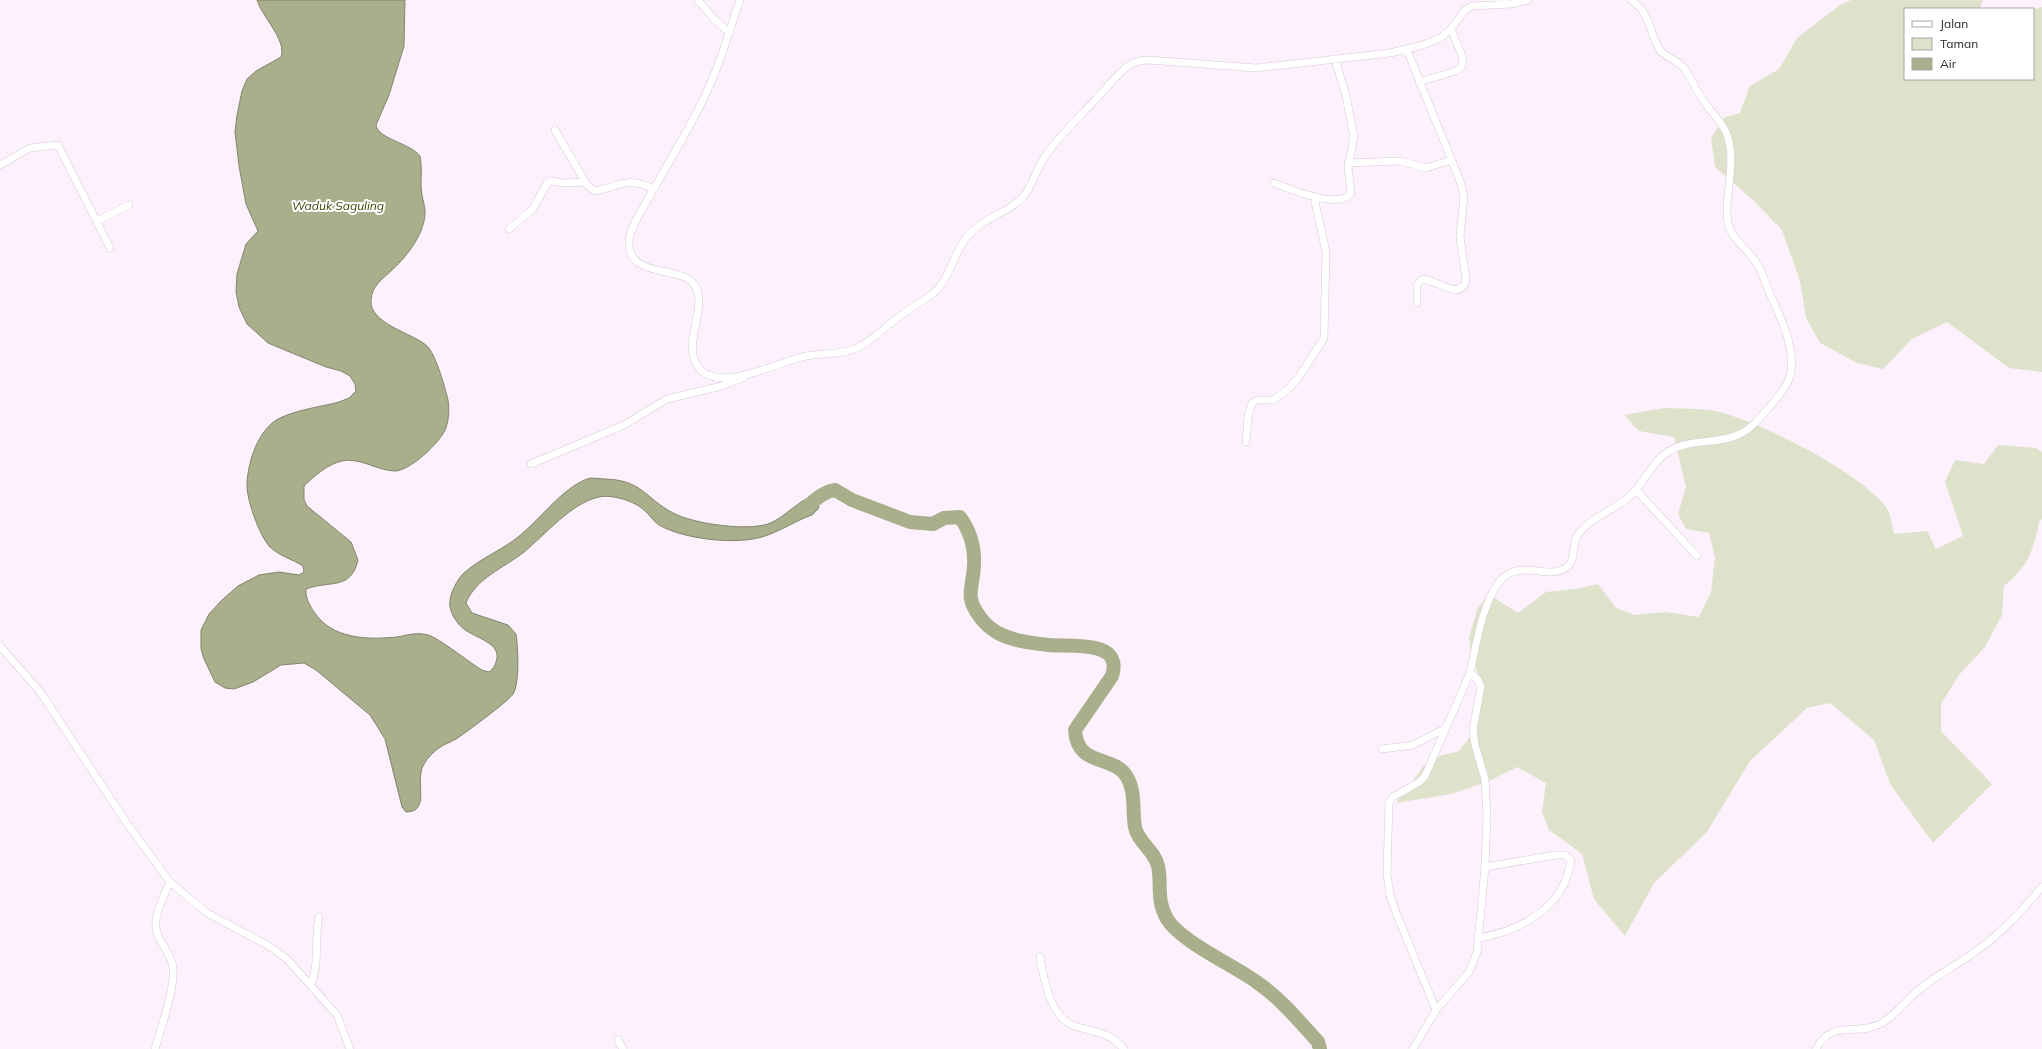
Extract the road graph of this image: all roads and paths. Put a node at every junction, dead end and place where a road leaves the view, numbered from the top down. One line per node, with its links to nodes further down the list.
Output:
1 (698, 0): 6 (street)
2 (740, 0): 6 (street)
3 (1528, 0): 5 (street)
4 (1631, 0): 26 (street)
5 (1451, 29): 7 (street); 9 (street)
6 (730, 32): 16 (street)
7 (1407, 50): 8 (street); 9 (street)
8 (1335, 58): 12 (street); 23 (street)
9 (1420, 82): 11 (street)
10 (555, 130): 15 (street)
11 (1451, 160): 12 (street); 22 (street)
12 (1348, 163): 17 (street)
13 (0, 165): 19 (street)
14 (1274, 183): 17 (street)
15 (587, 185): 16 (street); 20 (street)
16 (654, 189): 23 (street)
17 (1314, 197): 24 (street)
18 (129, 205): 19 (street)
19 (97, 221): 21 (street)
20 (509, 229)
21 (110, 248)
22 (1417, 302)
23 (752, 374): 25 (street)
24 (1246, 442)
25 (531, 464)
26 (1636, 490): 27 (street); 29 (street)
27 (1698, 556)
28 (0, 646): 33 (street)
29 (1470, 673): 30 (street); 32 (street)
30 (1446, 728): 31 (street); 39 (street)
31 (1382, 749)
32 (1485, 867): 36 (street); 36 (street)
33 (170, 882): 38 (street); 41 (street)
34 (2042, 887): 46 (street)
35 (319, 917): 38 (street)
36 (1479, 938): 39 (street)
37 (1040, 957): 44 (street)
38 (310, 984): 42 (street)
39 (1436, 1010): 45 (street)
40 (618, 1040): 43 (street)
41 (155, 1049)
42 (350, 1049)
43 (623, 1049)
44 (1124, 1049)
45 (1412, 1049)
46 (1816, 1049)

